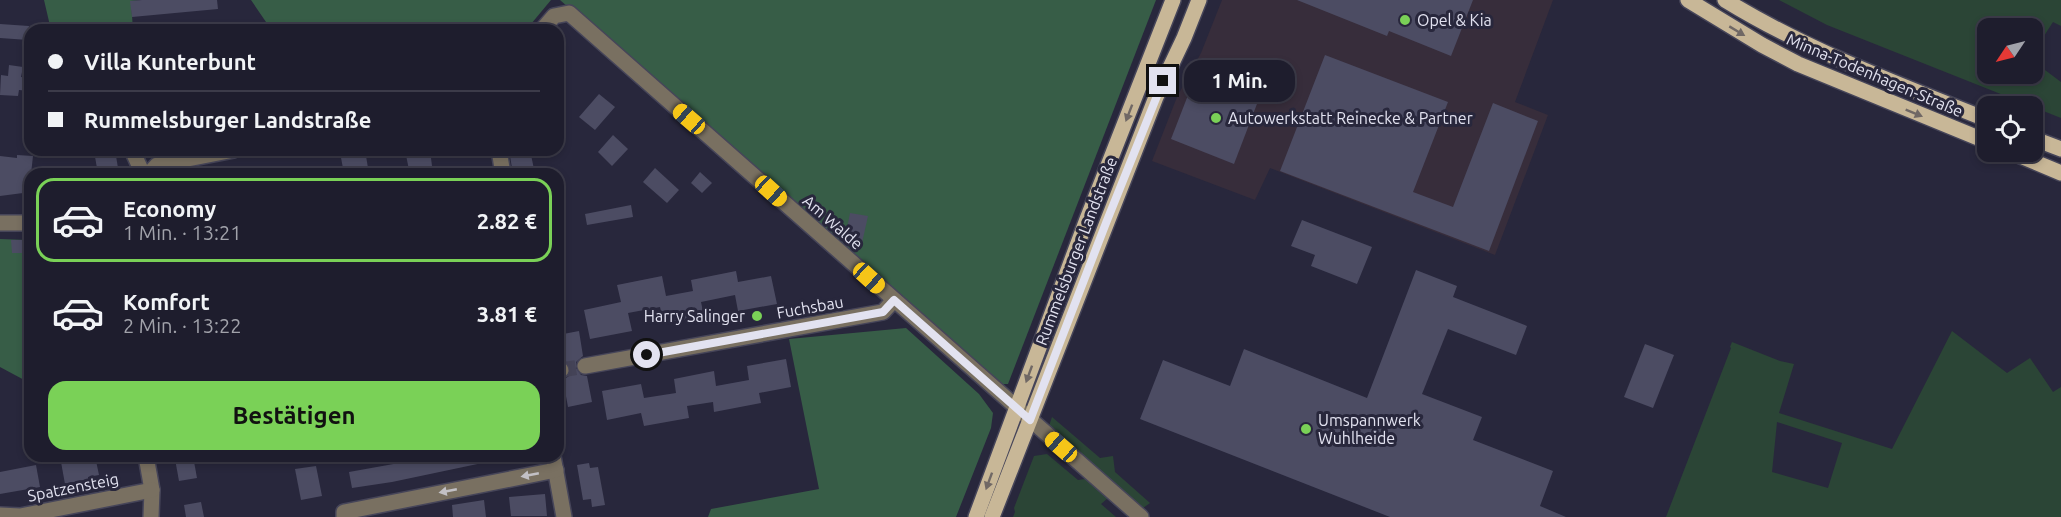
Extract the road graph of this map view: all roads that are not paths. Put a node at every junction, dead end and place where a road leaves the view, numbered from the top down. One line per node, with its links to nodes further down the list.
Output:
1 (1173, 0): 18 (main road, Rummelsburger Landstraße, one-way to 18)
2 (1199, 0): 19 (main road, Rummelsburger Landstraße)
3 (1688, 0): 7 (main road, Minna-Todenhagen-Straße, one-way to 7)
4 (1725, 0): 6 (main road, Minna-Todenhagen-Straße)
5 (547, 24): 16 (street, Am Walde)
6 (1977, 116)
7 (1977, 137)
8 (2043, 142): 9 (main road)
9 (2061, 149)
10 (203, 156): 12 (street)
11 (2035, 162): 13 (main road)
12 (154, 168)
13 (2061, 173)
14 (0, 223): 15 (street)
15 (24, 223)
16 (894, 300): 17 (street, Fuchsbau); 18 (street, Am Walde)
17 (585, 366)
18 (1017, 408): 19 (street, Am Walde); 27 (main road, Rummelsburger Landstraße, one-way to 27)
19 (1030, 420): 28 (main road, Rummelsburger Landstraße); 29 (street, Am Walde)
20 (147, 462): 22 (street)
21 (554, 463): 25 (street, one-way to 25); 26 (street)
22 (152, 490): 23 (street, Spatzensteig); 24 (street)
23 (0, 515)
24 (151, 517)
25 (344, 517)
26 (564, 517)
27 (976, 517)
28 (992, 517)
29 (1141, 517)

